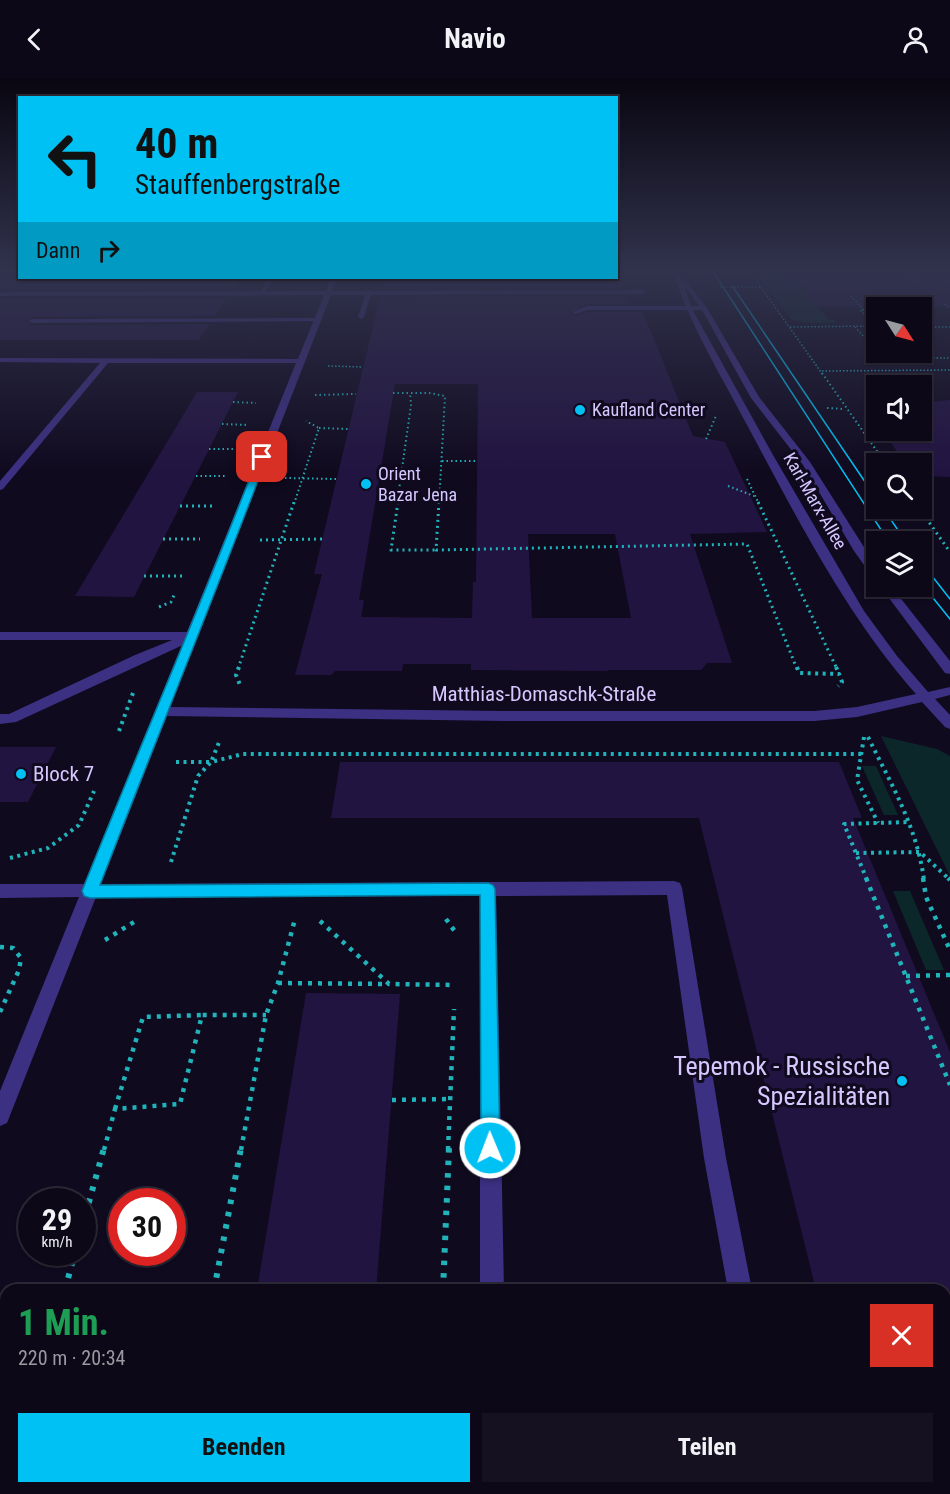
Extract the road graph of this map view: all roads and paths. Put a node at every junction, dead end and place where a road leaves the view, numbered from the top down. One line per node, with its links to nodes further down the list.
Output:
1 (309, 339): 9 (street)
2 (705, 339): 66 (street, Karl-Marx-Allee)
3 (722, 339): 54 (street, Karl-Marx-Allee)
4 (799, 339): 13 (path)
5 (933, 358): 6 (path)
6 (950, 358)
7 (0, 360): 8 (street)
8 (106, 360): 9 (street); 40 (street)
9 (300, 361): 50 (street)
10 (324, 366): 11 (path)
11 (363, 367)
12 (950, 370): 13 (path)
13 (821, 371): 21 (path)
14 (393, 393): 15 (path)
15 (410, 393): 32 (path); 52 (path)
16 (356, 394): 17 (path)
17 (313, 395)
18 (233, 402): 19 (path)
19 (262, 403)
20 (827, 408): 21 (path)
21 (844, 408): 31 (path)
22 (717, 416): 28 (path)
23 (222, 424): 27 (path)
24 (313, 425): 25 (path)
25 (319, 428): 26 (path); 36 (path)
26 (348, 429)
27 (248, 433)
28 (706, 439)
29 (210, 449): 30 (path)
30 (241, 449)
31 (878, 453)
32 (442, 461): 33 (path); 52 (path)
33 (477, 461)
34 (196, 476): 38 (path)
35 (291, 478): 36 (path)
36 (303, 478): 37 (path); 49 (path)
37 (336, 479)
38 (224, 486)
39 (728, 486): 41 (path)
40 (0, 487)
41 (755, 496)
42 (180, 506): 43 (path)
43 (211, 514)
44 (927, 519): 53 (path)
45 (203, 531): 47 (path)
46 (164, 539): 47 (path)
47 (200, 539): 51 (path)
48 (322, 539): 49 (path)
49 (283, 540): 50 (path); 64 (path)
50 (230, 541): 61 (street)
51 (195, 548)
52 (436, 550): 63 (path)
53 (950, 552)
54 (866, 561)
55 (187, 567): 57 (path)
56 (144, 576): 57 (path)
57 (183, 576): 59 (path)
58 (894, 597): 62 (street)
59 (155, 610)
60 (0, 636): 61 (street)
61 (192, 636): 67 (street); 68 (street)
62 (950, 670)
63 (842, 682)
64 (241, 686)
65 (950, 691): 66 (street, Matthias-Domaschk-Straße)
66 (925, 698): 67 (street, Matthias-Domaschk-Straße); 69 (street, Karl-Marx-Allee)
67 (161, 711): 83 (street)
68 (0, 719)
69 (950, 724)
70 (862, 754): 72 (path); 74 (path); 75 (path)
71 (176, 762): 72 (path)
72 (211, 762): 79 (path)
73 (97, 784): 78 (path)
74 (909, 822): 75 (path); 76 (path)
75 (878, 823): 77 (path)
76 (920, 852): 77 (path); 80 (path); 91 (path)
77 (856, 853): 94 (path)
78 (0, 858)
79 (170, 866)
80 (950, 880)
81 (488, 889): 83 (street); 111 (street); 112 (street)
82 (0, 891): 83 (street)
83 (90, 891): 105 (street)
84 (297, 911): 95 (path)
85 (442, 914): 88 (path)
86 (315, 916): 96 (path)
87 (139, 919): 89 (path)
88 (457, 935)
89 (100, 943)
90 (0, 948): 98 (path)
91 (950, 951)
92 (456, 975): 97 (path)
93 (950, 975): 94 (path)
94 (906, 976): 101 (path)
95 (278, 983): 96 (path); 100 (path)
96 (389, 984): 97 (path)
97 (455, 985): 102 (path)
98 (0, 1012)
99 (202, 1015): 100 (path); 104 (path); 104 (path)
100 (266, 1015): 109 (path)
101 (950, 1085)
102 (450, 1099): 103 (path); 110 (path)
103 (392, 1100)
104 (115, 1109): 106 (path)
105 (0, 1116)
106 (93, 1188)
107 (71, 1266): 108 (path)
108 (67, 1284)
109 (215, 1284)
110 (443, 1284)
111 (492, 1284)
112 (739, 1284)

